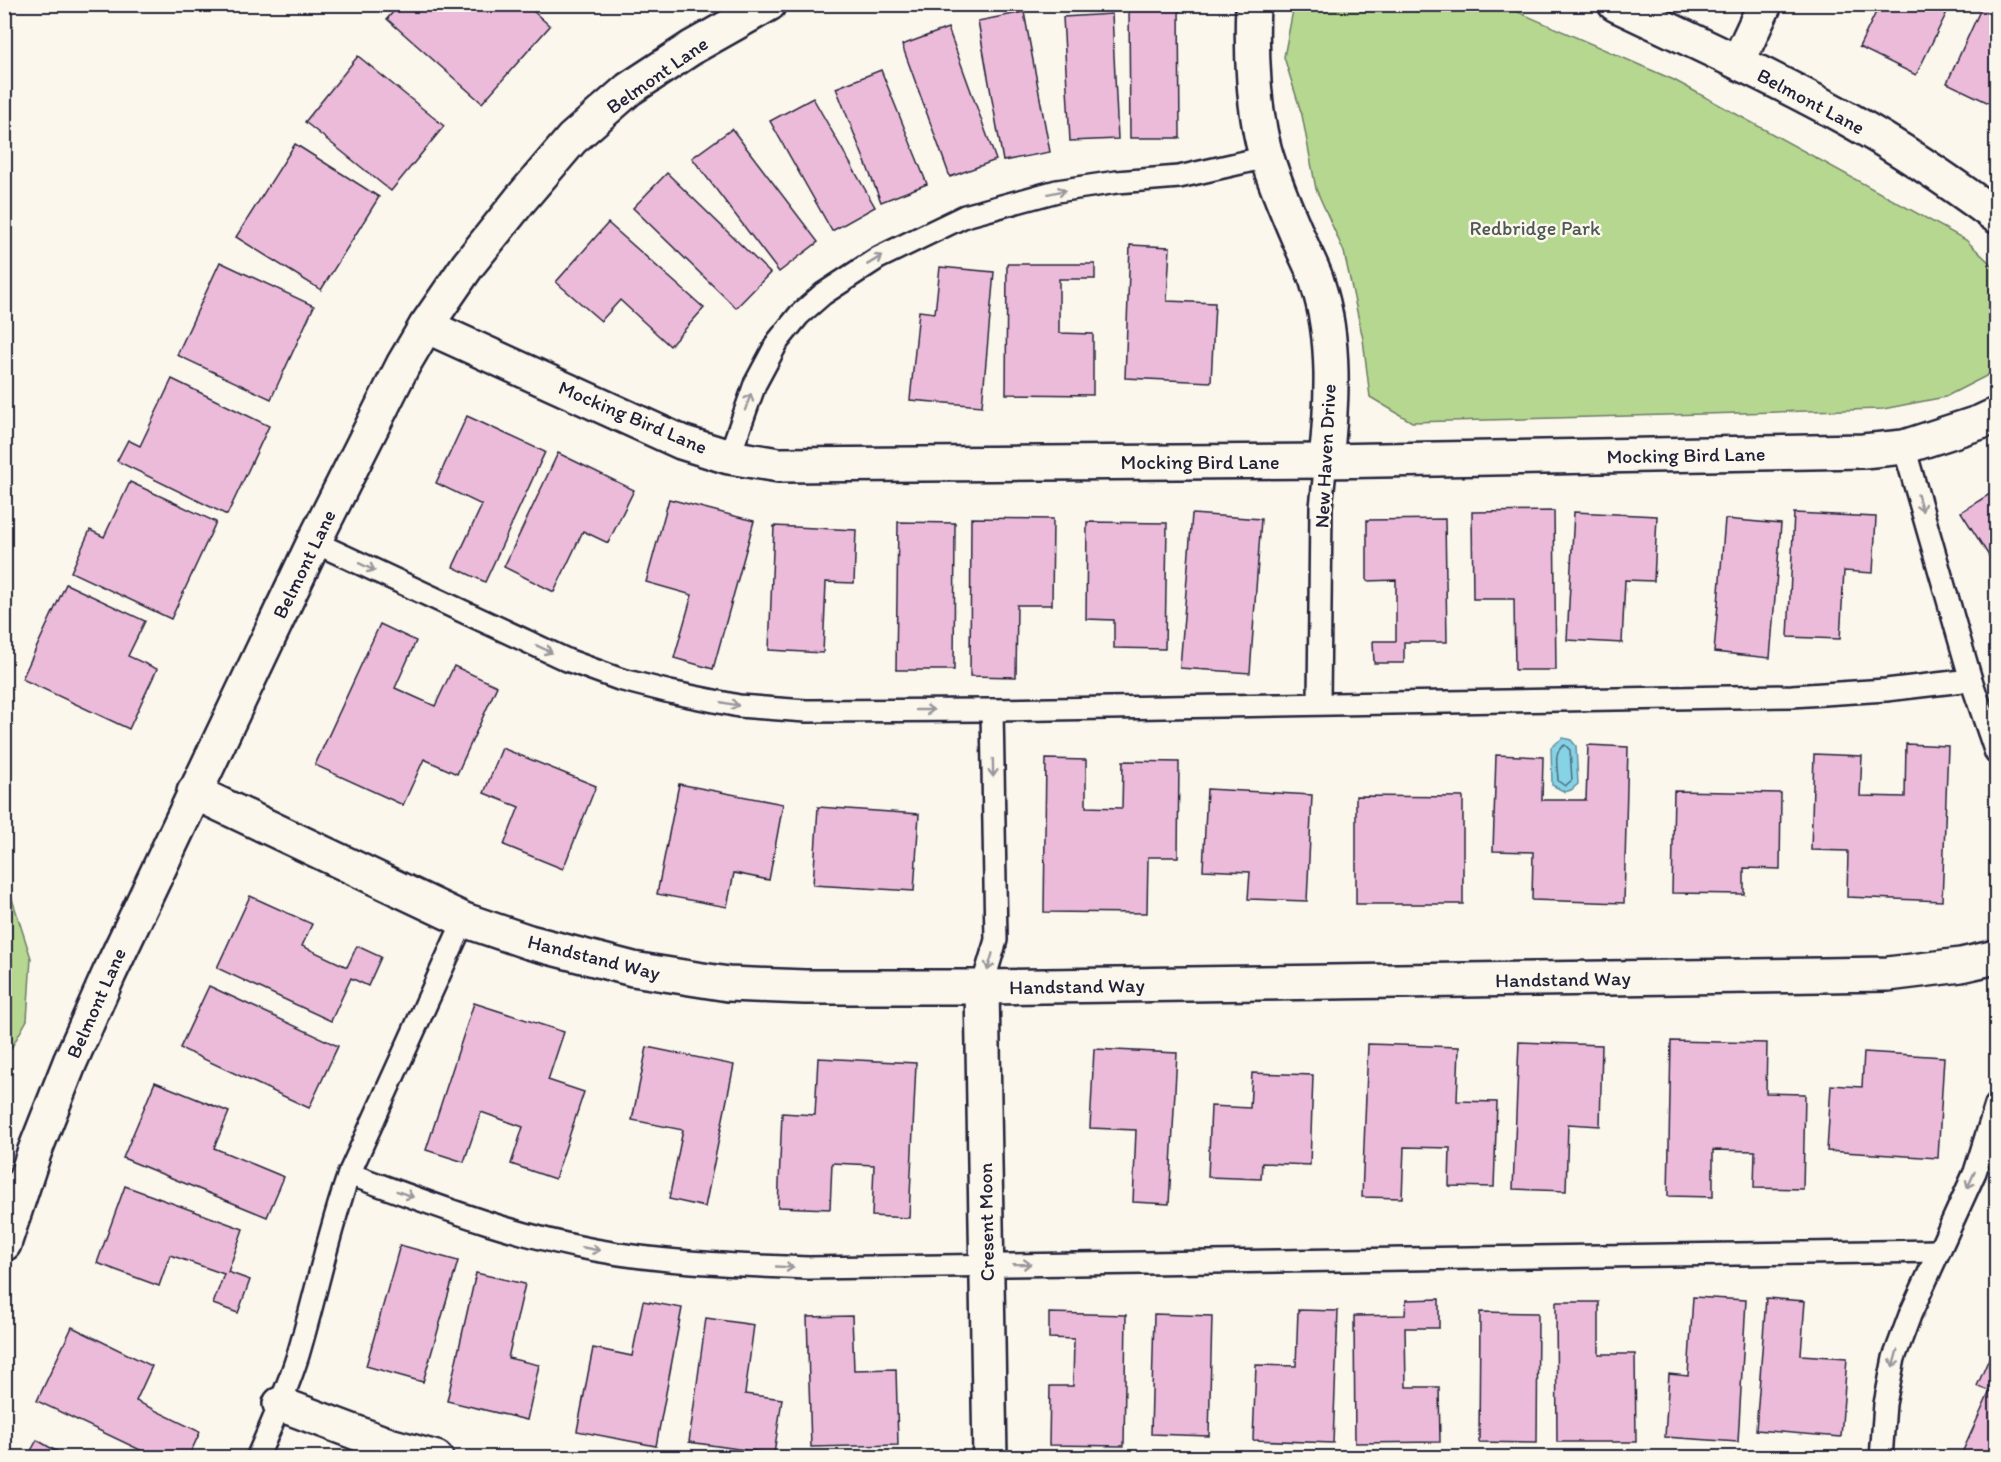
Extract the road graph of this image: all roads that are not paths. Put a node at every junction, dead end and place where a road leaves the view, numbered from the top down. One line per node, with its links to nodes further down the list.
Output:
1 (769, 4): 8 (street, Belmont Lane)
2 (1253, 4): 6 (street, New Haven Drive)
3 (1615, 4): 5 (street, Belmont Lane)
4 (1765, 4): 5 (street)
5 (1738, 62): 7 (street, Belmont Lane)
6 (1267, 157): 11 (lane, one-way to 6); 12 (street, New Haven Drive)
7 (1996, 216)
8 (426, 326): 11 (street, Mocking Bird Lane); 13 (street, Belmont Lane)
9 (1996, 415): 10 (street, Mocking Bird Lane)
10 (1904, 447): 12 (street, Mocking Bird Lane); 14 (lane, one-way to 14)
11 (729, 457): 12 (street, Mocking Bird Lane)
12 (1326, 461): 15 (lane, New Haven Drive)
13 (314, 542): 16 (lane, one-way to 16); 18 (street, Belmont Lane)
14 (1971, 680): 15 (lane); 17 (lane)
15 (1319, 703): 16 (lane)
16 (992, 710): 21 (lane, one-way to 21)
17 (1996, 753)
18 (194, 792): 19 (street, Handstand Way); 24 (street, Belmont Lane)
19 (464, 920): 21 (street, Handstand Way); 23 (lane)
20 (1996, 957): 21 (street, Handstand Way)
21 (982, 987): 26 (street, Cresent Moon)
22 (1996, 1105): 25 (lane, one-way to 25)
23 (350, 1174): 26 (lane, one-way to 26); 27 (lane)
24 (4, 1244)
25 (1939, 1251): 26 (lane, one-way to 25); 31 (lane, one-way to 31)
26 (987, 1265): 30 (street, Cresent Moon)
27 (280, 1404): 28 (lane); 29 (street)
28 (258, 1458)
29 (436, 1458)
30 (990, 1458)
31 (1881, 1458)

